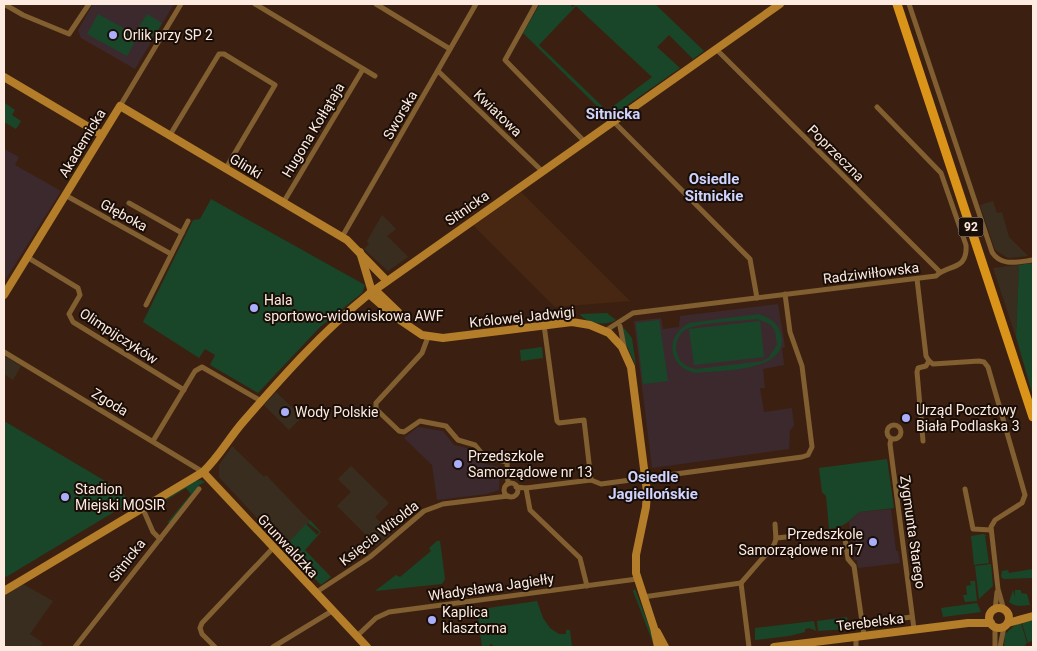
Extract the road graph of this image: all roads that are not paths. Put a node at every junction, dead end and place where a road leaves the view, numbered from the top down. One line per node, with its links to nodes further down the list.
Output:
1 (4, 4): 2 (street)
2 (89, 4)
3 (181, 4): 17 (street, Akademicka)
4 (255, 4): 13 (street)
5 (376, 4): 11 (street)
6 (476, 4): 11 (street, Sworska)
7 (536, 4): 22 (street)
8 (780, 4): 12 (street, Sitnicka)
9 (897, 4): 53 (main road, 92)
10 (909, 4): 34 (street)
11 (450, 49): 14 (street, Sworska)
12 (716, 49): 19 (street, Sitnicka); 35 (street, Poprzeczna)
13 (363, 69): 15 (street); 27 (street, Hugona Kołłątaja)
14 (438, 71): 24 (street, Kwiatowa); 30 (street, Sworska)
15 (375, 76)
16 (4, 77): 20 (street)
17 (120, 106): 20 (street, Akademicka); 21 (street, Glinki)
18 (877, 108): 35 (street, Radziwiłłowska)
19 (613, 121): 22 (street, Sitnicka); 41 (street)
20 (102, 135): 25 (street, Akademicka)
21 (170, 135): 23 (street, Glinki); 23 (street)
22 (584, 141): 24 (street, Sitnicka)
23 (226, 168): 27 (street, Glinki)
24 (542, 171): 37 (street, Sitnicka)
25 (65, 195): 32 (street, Głęboka); 33 (street, Akademicka)
26 (129, 203): 29 (street, Głęboka)
27 (283, 203): 30 (street, Glinki)
28 (188, 221): 29 (street)
29 (182, 233): 32 (street)
30 (342, 237): 31 (street, Glinki)
31 (359, 250): 37 (street, Glinki); 38 (street)
32 (172, 254): 42 (street)
33 (27, 257): 40 (street, Akademicka); 51 (street, Olimpijczyków)
34 (1033, 260)
35 (940, 272): 36 (street, Radziwiłłowska)
36 (917, 279): 39 (street, Radziwiłłowska); 50 (street)
37 (387, 281): 38 (street, Sitnicka)
38 (372, 292): 47 (street); 52 (street, Sitnicka)
39 (785, 294): 41 (street, Radziwiłłowska); 58 (street)
40 (4, 295)
41 (757, 298): 43 (street, Radziwiłłowska)
42 (146, 305)
43 (626, 317): 45 (street); 46 (street, Radziwiłłowska)
44 (544, 325): 46 (street, Królowej Jadwigi); 47 (street, Królowej Jadwigi); 59 (street)
45 (620, 326): 46 (street); 49 (street)
46 (609, 333): 49 (street)
47 (428, 337): 60 (street)
48 (4, 352): 55 (street, Zgoda)
49 (626, 354): 58 (street)
50 (929, 361): 56 (street); 70 (street)
51 (184, 390): 52 (street); 55 (street)
52 (261, 401): 57 (street, Sitnicka)
53 (1033, 417)
54 (892, 439): 87 (street, Zygmunta Starego)
55 (154, 441): 57 (street, Zgoda)
56 (923, 442)
57 (203, 472): 68 (street, Sitnicka); 75 (street, Grunwaldzka)
58 (646, 478): 59 (street); 76 (street)
59 (590, 480): 61 (street)
60 (508, 484): 64 (street); 65 (street)
61 (526, 488): 64 (street); 78 (street)
62 (199, 489): 73 (street, Sitnicka)
63 (965, 489): 70 (street)
64 (517, 490): 66 (street)
65 (504, 491): 66 (street); 67 (street, Księcia Witolda)
66 (508, 496): 67 (street, Księcia Witolda)
67 (491, 498): 81 (street, Księcia Witolda)
68 (143, 509): 73 (street); 80 (street, Sitnicka)
69 (775, 524): 72 (street)
70 (991, 530): 79 (street)
71 (786, 537): 72 (street)
72 (776, 538): 77 (street)
73 (160, 539): 94 (street, Sitnicka)
74 (845, 539): 89 (street)
75 (273, 548): 81 (street, Grunwaldzka); 95 (street)
76 (637, 579): 78 (street, Władysława Jagiełły); 82 (street)
77 (741, 583): 82 (street); 100 (street)
78 (587, 586): 92 (street, Władysława Jagiełły)
79 (998, 589): 84 (street); 88 (street)
80 (4, 591)
81 (315, 593): 83 (street, Grunwaldzka)
82 (642, 597): 90 (street)
83 (332, 611): 92 (street, Grunwaldzka); 96 (street)
84 (1006, 611): 85 (street); 88 (street); 88 (street)
85 (1033, 611)
86 (1033, 616): 88 (street, Terebelska)
87 (912, 617): 89 (street); 91 (street, Zygmunta Starego)
88 (997, 621): 91 (street, Terebelska); 103 (street); 104 (street)
89 (862, 624): 93 (street)
90 (654, 628): 98 (street); 99 (street)
91 (914, 629): 93 (street, Terebelska)
92 (357, 636): 97 (street)
93 (860, 636): 101 (street, Terebelska); 102 (street)
94 (75, 647)
95 (216, 647)
96 (273, 647)
97 (368, 647)
98 (658, 647)
99 (665, 647)
100 (749, 647)
101 (774, 647)
102 (856, 647)
103 (995, 647)
104 (1000, 647)

